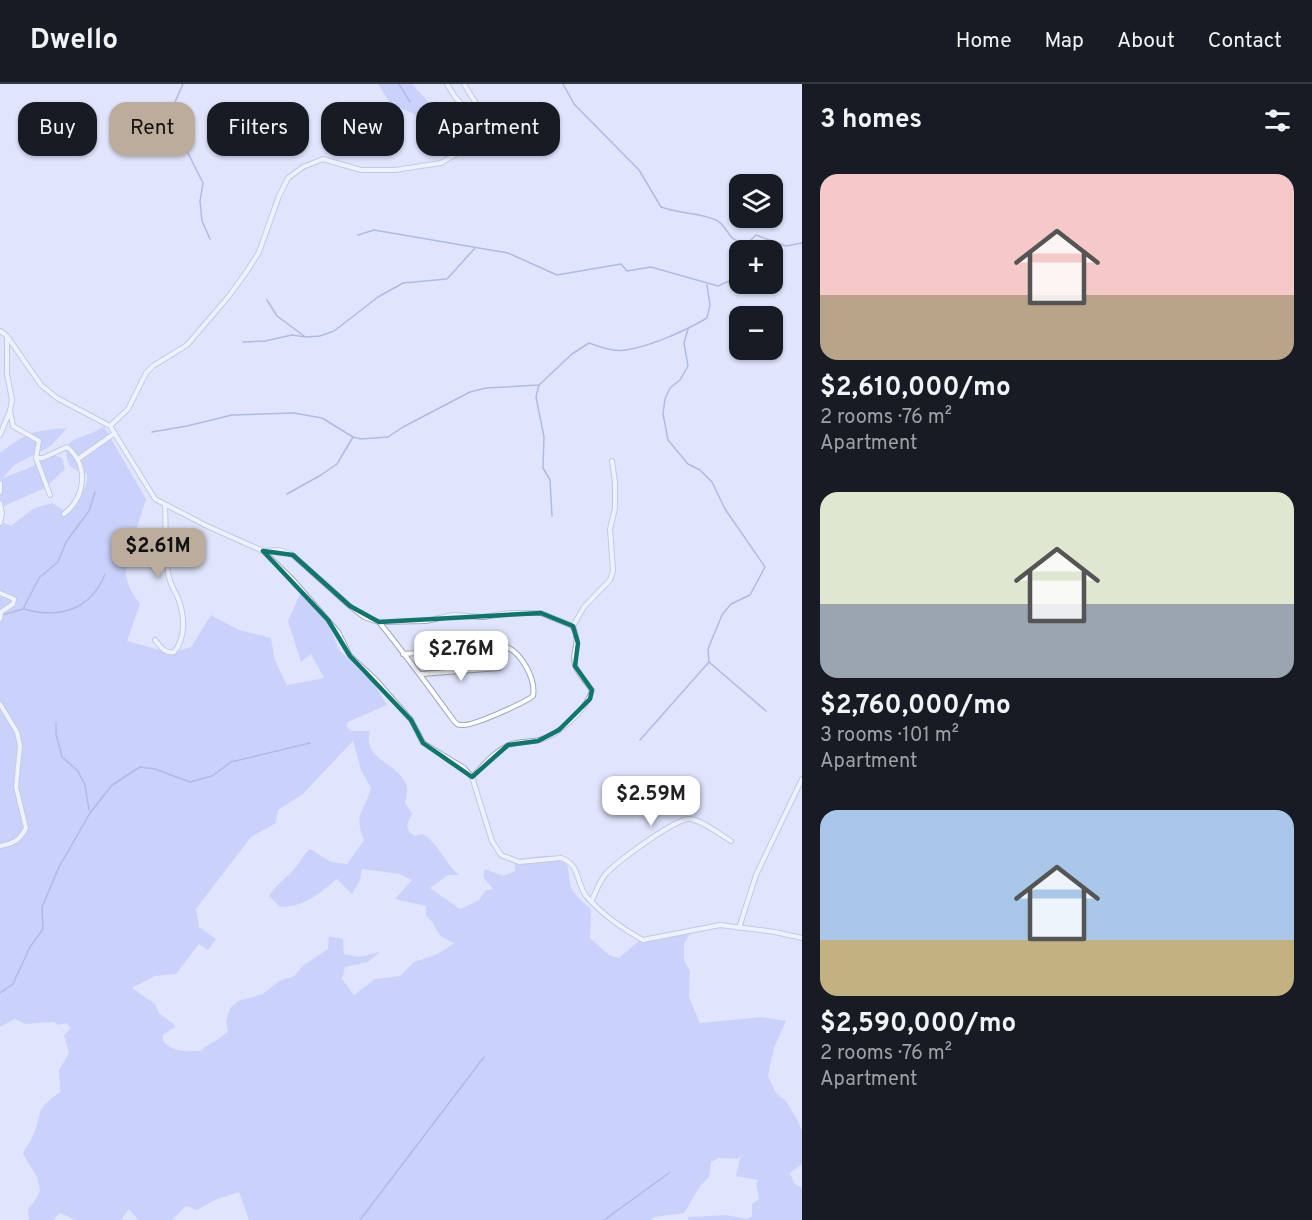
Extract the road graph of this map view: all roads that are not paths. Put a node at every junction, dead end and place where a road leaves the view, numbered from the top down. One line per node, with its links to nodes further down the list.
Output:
1 (447, 84): 3 (street)
2 (464, 84): 4 (street)
3 (460, 102)
4 (475, 102)
5 (453, 156): 9 (street)
6 (0, 331): 7 (street)
7 (7, 336): 8 (street); 9 (street)
8 (10, 411): 11 (street); 12 (street)
9 (110, 426): 10 (street)
10 (114, 433): 13 (street); 19 (street)
11 (0, 435)
12 (36, 458): 13 (street); 17 (street)
13 (78, 459): 20 (street)
14 (612, 460): 27 (street)
15 (0, 483): 16 (street)
16 (0, 492)
17 (50, 495)
18 (0, 503): 21 (street)
19 (165, 505): 22 (street); 28 (street)
20 (64, 514)
21 (0, 523)
22 (263, 551): 26 (street); 33 (street)
23 (0, 593): 24 (street)
24 (1, 612): 25 (street)
25 (0, 619)
26 (379, 622): 27 (street); 29 (street)
27 (573, 626): 33 (street)
28 (155, 640)
29 (403, 654): 31 (street); 31 (street)
30 (499, 668): 31 (street)
31 (421, 674)
32 (0, 704): 36 (street)
33 (472, 777): 37 (street)
34 (802, 779): 38 (street)
35 (731, 842): 37 (street)
36 (0, 846)
37 (591, 900): 38 (street)
38 (739, 928): 39 (street)
39 (802, 938)

